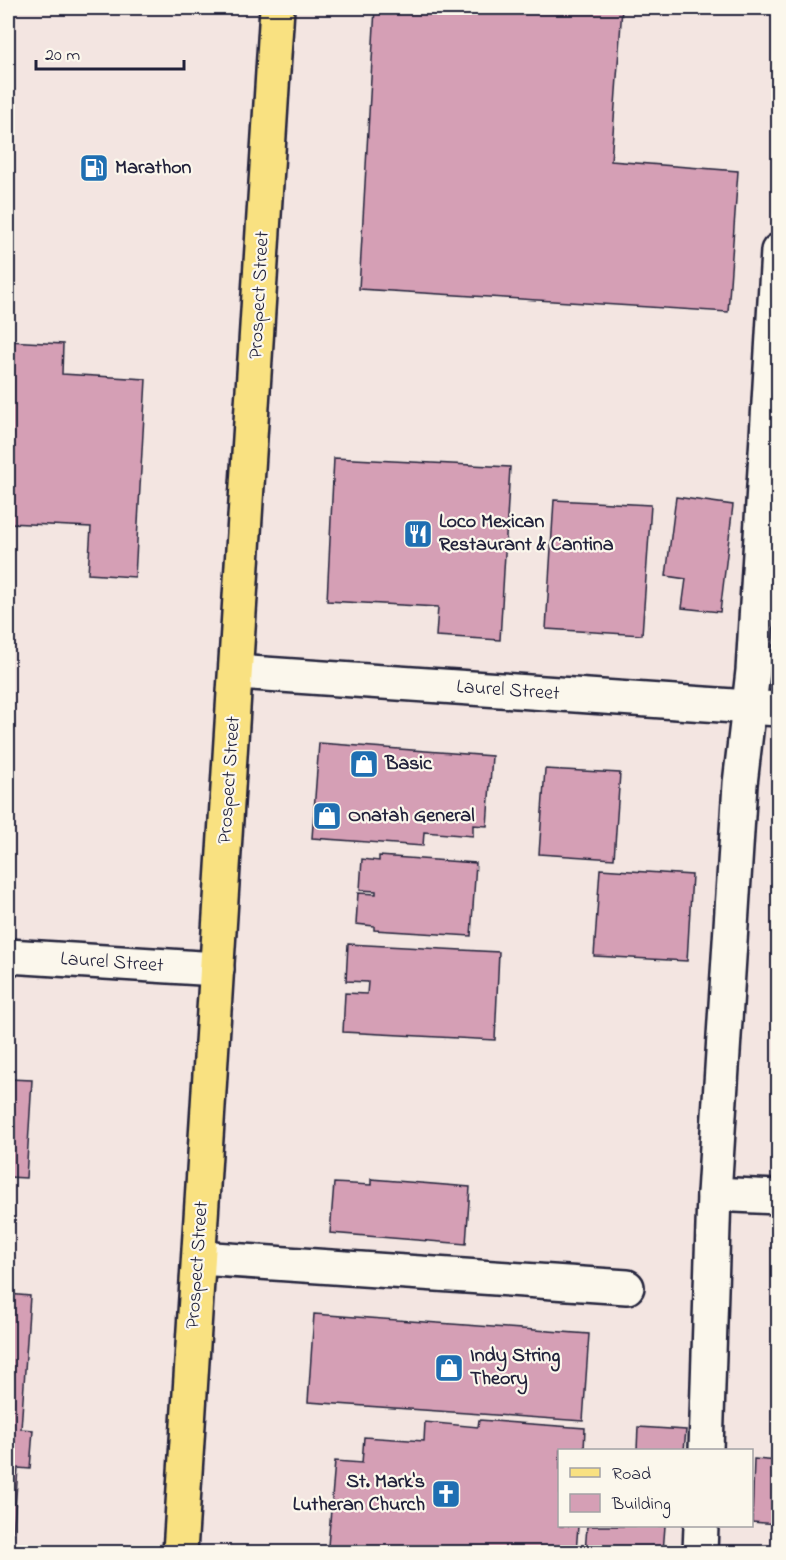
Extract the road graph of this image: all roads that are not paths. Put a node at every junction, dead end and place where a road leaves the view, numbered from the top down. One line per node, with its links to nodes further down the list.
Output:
1 (277, 8): 3 (main road, Prospect Street)
2 (778, 251): 4 (street)
3 (237, 672): 4 (street, Laurel Street); 6 (main road, Prospect Street)
4 (764, 708): 7 (street)
5 (8, 956): 6 (street, Laurel Street)
6 (217, 969): 9 (main road, Prospect Street)
7 (714, 1194): 8 (street); 11 (street)
8 (778, 1197)
9 (199, 1258): 10 (street); 13 (main road, Prospect Street)
10 (627, 1287)
11 (706, 1449)
12 (701, 1527): 14 (street)
13 (180, 1552)
14 (700, 1552)

